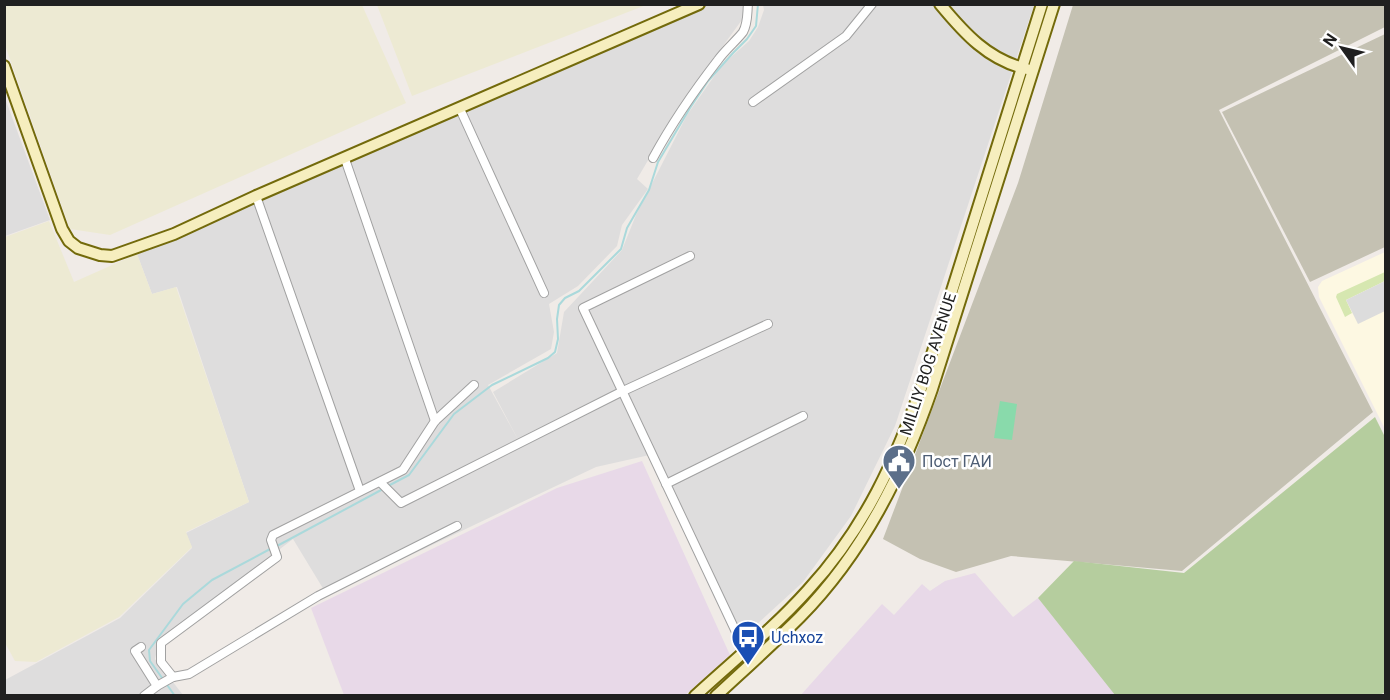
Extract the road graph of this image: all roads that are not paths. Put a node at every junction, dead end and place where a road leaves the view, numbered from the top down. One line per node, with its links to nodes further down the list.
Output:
1 (699, 4): 11 (main road)
2 (748, 4): 12 (street)
3 (872, 4): 10 (street)
4 (940, 4): 8 (main road)
5 (1042, 4): 8 (main road, MILLIY BOG AVENUE)
6 (1054, 4): 9 (main road, MILLIY BOG AVENUE)
7 (4, 66): 14 (main road)
8 (1021, 68): 9 (main road); 27 (main road, MILLIY BOG AVENUE)
9 (1033, 71): 32 (main road, MILLIY BOG AVENUE)
10 (753, 102)
11 (460, 109): 13 (main road); 16 (street)
12 (653, 158)
13 (345, 159): 14 (main road); 21 (street)
14 (256, 196): 24 (street)
15 (690, 256): 19 (street)
16 (544, 293)
17 (768, 324): 19 (street)
18 (474, 385): 21 (street)
19 (621, 392): 22 (street); 23 (street)
20 (803, 416): 22 (street)
21 (435, 421): 23 (street)
22 (666, 484): 27 (street)
23 (384, 486): 24 (street)
24 (360, 491): 28 (street)
25 (458, 526): 28 (street)
26 (141, 647): 29 (street)
27 (745, 651): 31 (main road, MILLIY BOG AVENUE)
28 (173, 677): 29 (street)
29 (157, 686): 30 (street)
30 (144, 696)
31 (695, 696)
32 (716, 696)

